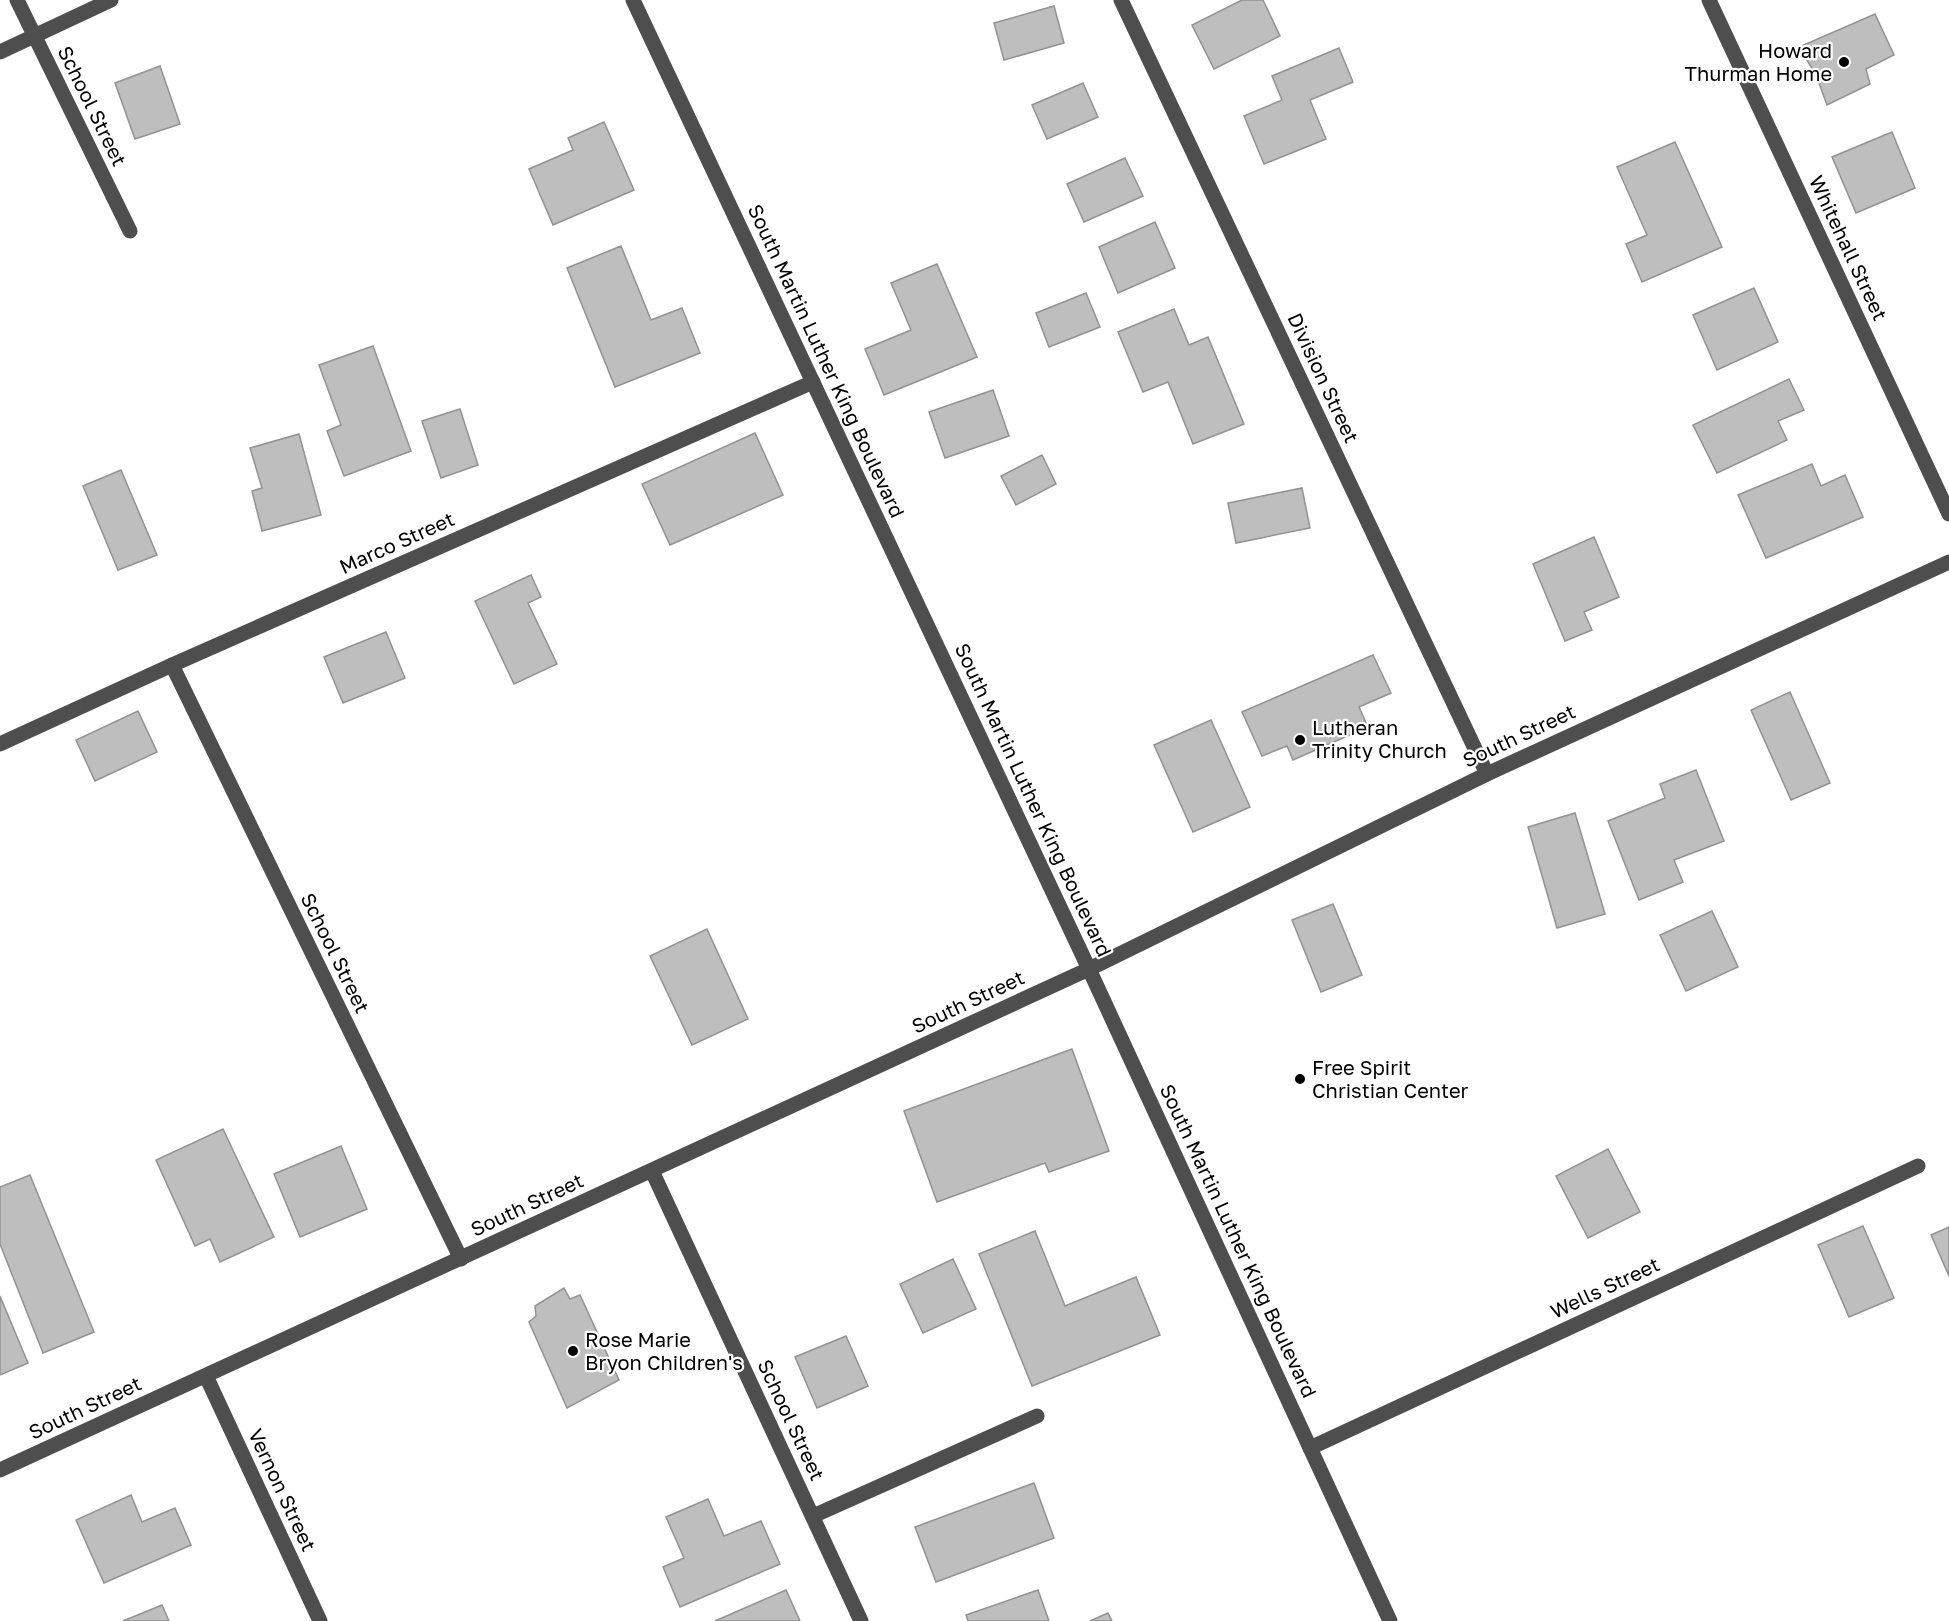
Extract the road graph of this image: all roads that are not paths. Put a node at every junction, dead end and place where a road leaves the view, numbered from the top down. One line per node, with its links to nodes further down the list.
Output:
1 (17, 0): 6 (street, School Street)
2 (111, 0): 6 (street)
3 (633, 0): 9 (street, South Martin Luther King Boulevard)
4 (1121, 0): 14 (street, Division Street)
5 (1709, 0): 10 (street, Whitehall Street)
6 (34, 35): 7 (street); 8 (street, School Street)
7 (0, 52)
8 (129, 231)
9 (813, 382): 12 (street, Marco Street); 15 (street, South Martin Luther King Boulevard)
10 (1949, 514)
11 (1949, 562): 14 (street, South Street)
12 (172, 665): 13 (street, Marco Street); 18 (street, School Street)
13 (0, 744)
14 (1486, 774): 15 (street, South Street)
15 (1089, 969): 17 (street, South Street); 21 (street, South Martin Luther King Boulevard)
16 (1918, 1166): 21 (street, Wells Street)
17 (652, 1171): 18 (street, South Street); 23 (street, School Street)
18 (461, 1258): 19 (street, South Street)
19 (206, 1376): 22 (street, South Street); 24 (street, Vernon Street)
20 (1037, 1416): 23 (street)
21 (1310, 1448): 26 (street, South Martin Luther King Boulevard)
22 (0, 1470)
23 (813, 1516): 25 (street, School Street)
24 (320, 1621)
25 (861, 1621)
26 (1390, 1621)

